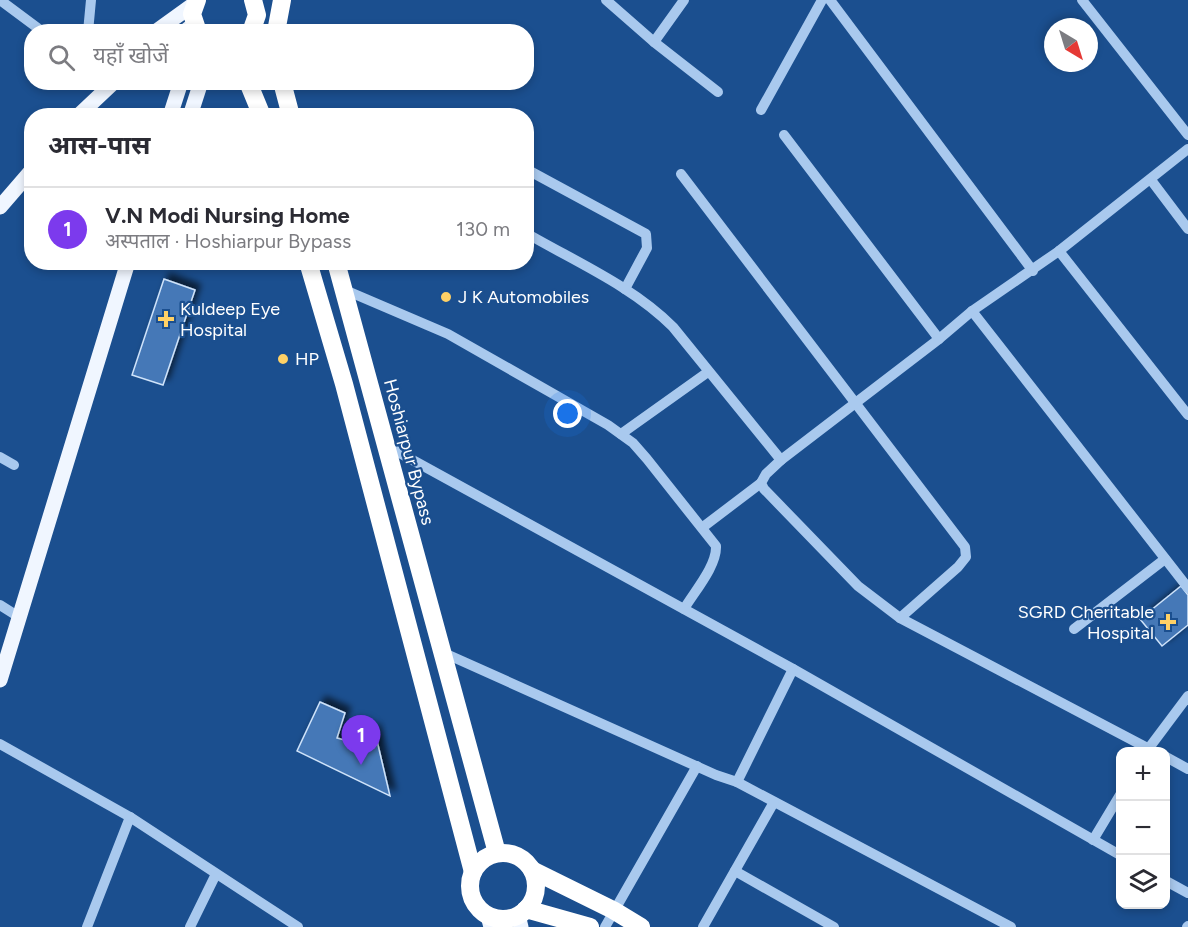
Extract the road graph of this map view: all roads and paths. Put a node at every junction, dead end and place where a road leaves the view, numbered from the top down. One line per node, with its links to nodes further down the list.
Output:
1 (0, 0): 10 (street)
2 (91, 0): 11 (street)
3 (282, 0): 14 (highway)
4 (606, 0): 15 (street)
5 (684, 0): 15 (street)
6 (822, 0): 27 (street)
7 (830, 0): 42 (street)
8 (1082, 0): 29 (street)
9 (196, 2): 12 (main road); 13 (highway)
10 (32, 24)
11 (89, 24)
12 (166, 24)
13 (193, 24)
14 (278, 24)
15 (654, 42): 21 (street)
16 (102, 90): 22 (main road)
17 (178, 90): 23 (main road)
18 (198, 90): 24 (main road)
19 (251, 90): 25 (highway)
20 (284, 90): 26 (highway)
21 (718, 92)
22 (85, 108)
23 (173, 108)
24 (193, 108)
25 (259, 108)
26 (289, 108)
27 (761, 110)
28 (784, 135): 46 (street)
29 (1188, 135)
30 (1188, 148): 34 (street)
31 (534, 173): 44 (street)
32 (681, 174): 50 (street)
33 (24, 179): 35 (main road)
34 (1151, 180): 36 (street); 38 (street)
35 (0, 207)
36 (1188, 229)
37 (534, 238): 44 (street)
38 (1059, 251): 42 (street); 51 (street)
39 (126, 270): 63 (main road)
40 (310, 270): 49 (highway)
41 (339, 270): 43 (highway, Hoshiarpur Bypass)
42 (1033, 271): 45 (street)
43 (345, 290): 48 (highway, Hoshiarpur Bypass); 52 (street)
44 (625, 290): 47 (street)
45 (972, 311): 46 (street); 59 (street)
46 (939, 339): 50 (street)
47 (708, 372): 52 (street); 55 (street)
48 (367, 379): 49 (highway); 53 (highway, Hoshiarpur Bypass)
49 (344, 384): 85 (highway)
50 (855, 401): 55 (street); 64 (street)
51 (1188, 415)
52 (621, 434): 58 (street)
53 (387, 446): 62 (street); 66 (highway, Hoshiarpur Bypass)
54 (0, 458): 56 (street)
55 (781, 460): 57 (street)
56 (14, 465)
57 (761, 483): 58 (street); 64 (street)
58 (703, 527): 62 (street)
59 (1165, 559): 60 (street); 65 (street)
60 (1188, 588)
61 (0, 605): 63 (street)
62 (684, 609): 67 (street)
63 (19, 617): 68 (main road)
64 (900, 618): 71 (street)
65 (1074, 629)
66 (444, 653): 74 (street); 82 (highway, Hoshiarpur Bypass)
67 (793, 669): 76 (street); 80 (street)
68 (0, 680)
69 (1188, 696): 72 (street)
70 (0, 744): 79 (street)
71 (1144, 747)
72 (1152, 747)
73 (1170, 759): 75 (street)
74 (697, 766): 76 (street); 89 (street)
75 (1188, 769)
76 (737, 782): 78 (street)
77 (1117, 801): 80 (street)
78 (774, 802): 84 (street); 100 (street)
79 (130, 817): 86 (street); 92 (street)
80 (1094, 840): 81 (street)
81 (1116, 853)
82 (497, 854): 83 (highway); 85 (highway)
83 (532, 870): 89 (highway); 90 (highway)
84 (735, 871): 98 (street); 99 (street)
85 (473, 872): 91 (highway)
86 (216, 874): 93 (street); 94 (street)
87 (1170, 883): 88 (street)
88 (1188, 894)
89 (613, 910): 96 (street); 97 (highway)
90 (522, 917): 91 (highway); 95 (highway)
91 (489, 921)
92 (87, 927)
93 (190, 927)
94 (298, 927)
95 (590, 927)
96 (605, 927)
97 (641, 927)
98 (703, 927)
99 (834, 927)
100 (1011, 927)

